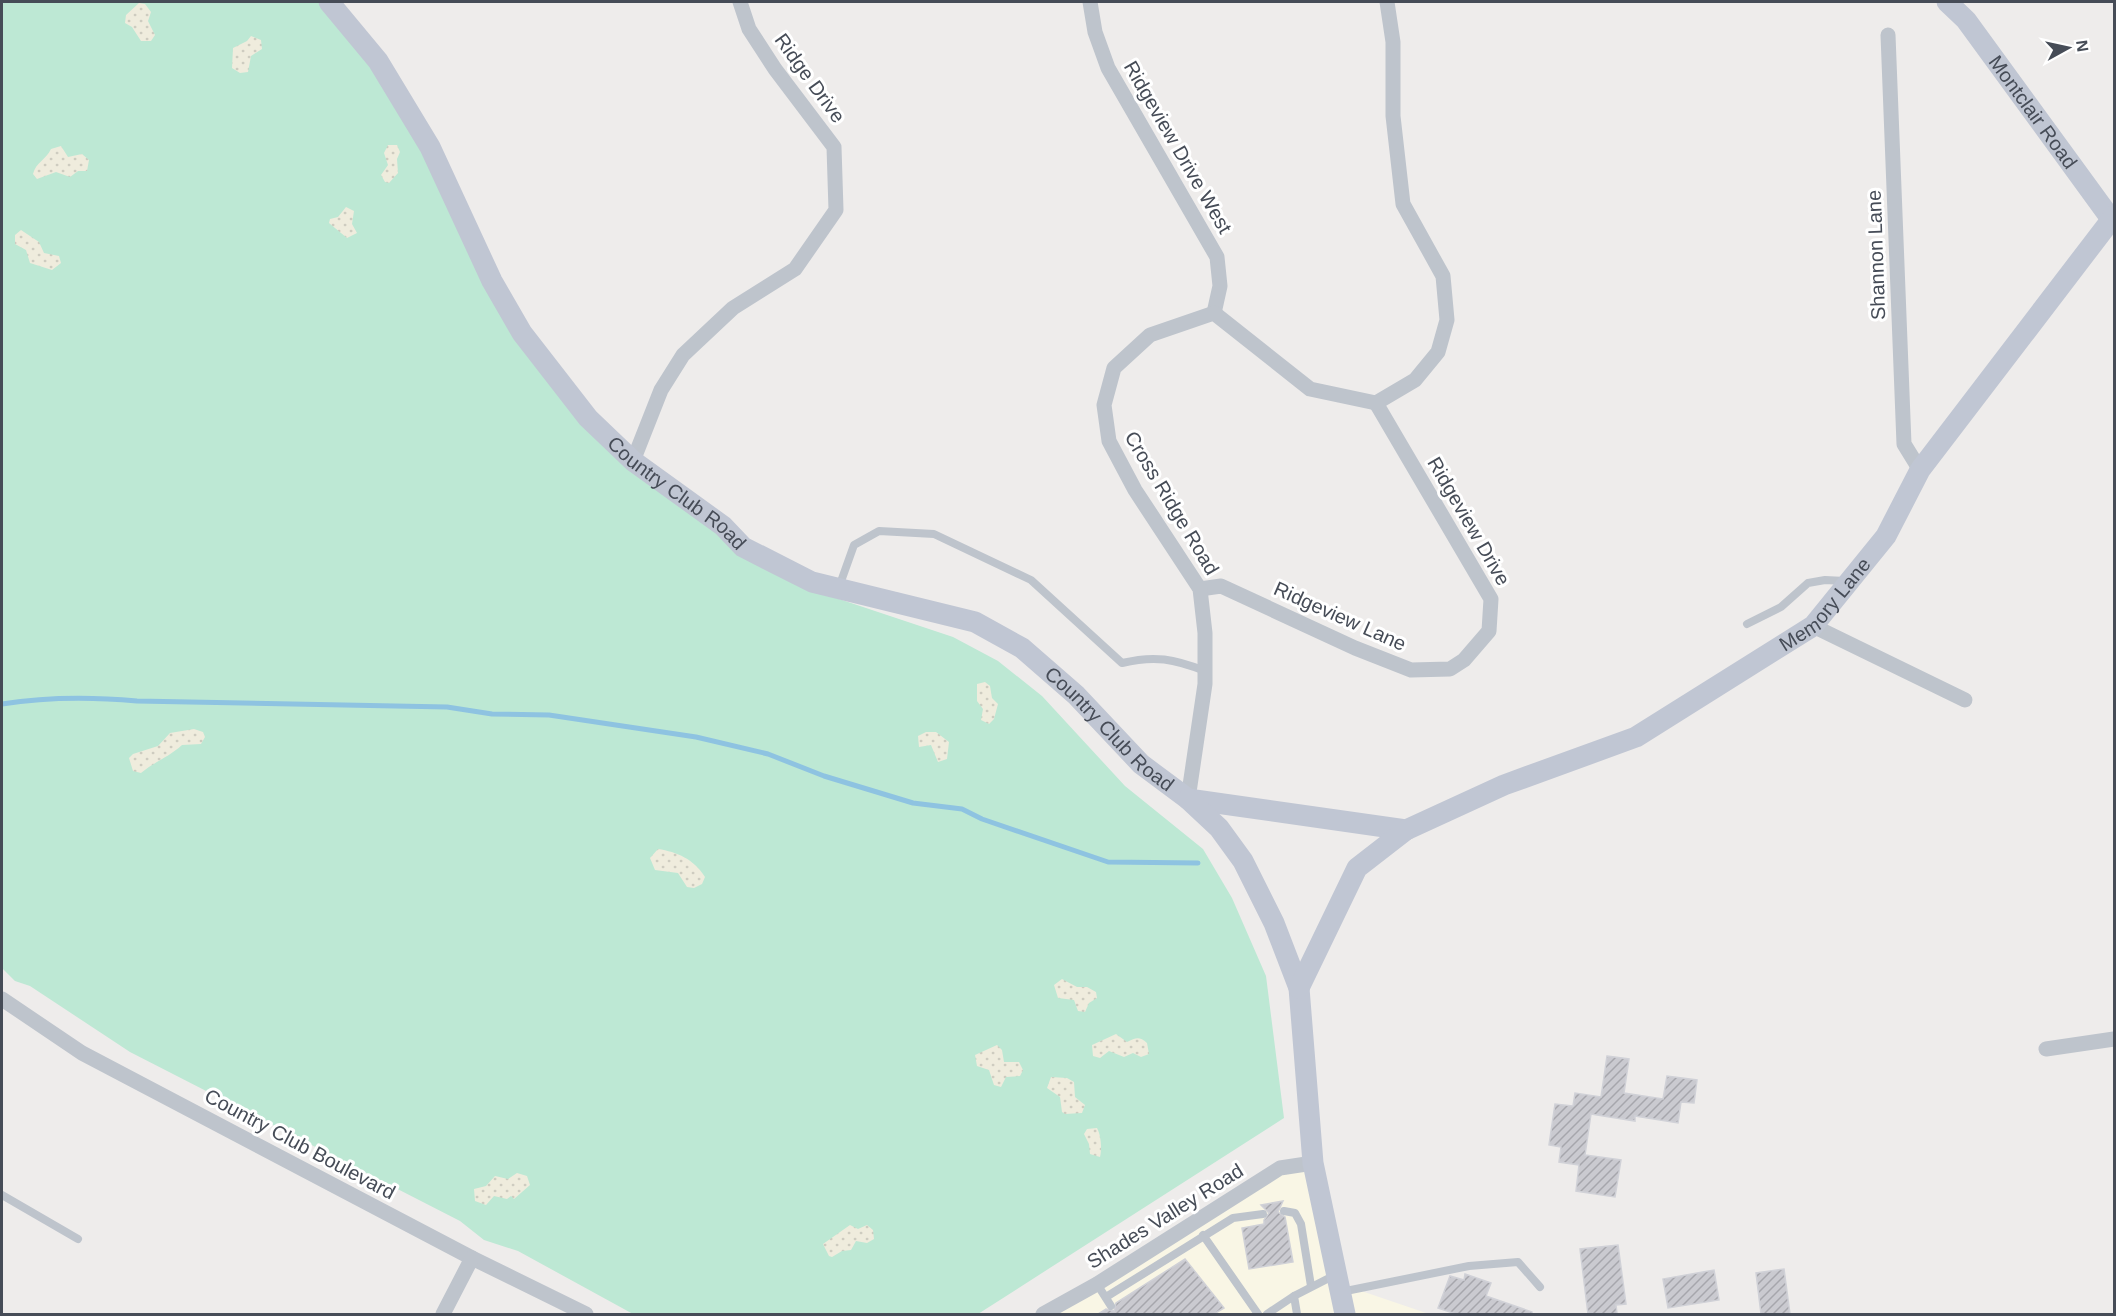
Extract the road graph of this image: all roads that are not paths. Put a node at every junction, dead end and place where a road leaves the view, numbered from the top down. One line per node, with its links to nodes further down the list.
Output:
1 (329, 2): 10 (street, Country Club Road)
2 (740, 2): 10 (street, Ridge Drive)
3 (1090, 2): 8 (street, Ridgeview Drive West)
4 (1387, 2): 9 (street)
5 (1947, 2): 7 (street, Montclair Road)
6 (1888, 35): 11 (street, Shannon Lane)
7 (2114, 220): 11 (street, Memory Lane)
8 (1214, 313): 9 (street); 14 (street, Cross Ridge Road)
9 (1376, 403): 17 (street, Ridgeview Drive)
10 (633, 461): 13 (street, Country Club Road)
11 (1920, 470): 12 (street, Memory Lane)
12 (1850, 581): 15 (lane); 16 (street, Memory Lane)
13 (839, 589): 18 (lane); 20 (street, Country Club Road)
14 (1200, 589): 17 (street, Ridgeview Lane); 18 (street, Cross Ridge Road)
15 (1747, 624)
16 (1813, 626): 19 (street); 21 (street, Memory Lane)
17 (1464, 660)
18 (1205, 671): 20 (street, Cross Ridge Road)
19 (1965, 700)
20 (1188, 799): 21 (street, Country Club Road); 22 (street, Country Club Road)
21 (1406, 830): 22 (street, Memory Lane)
22 (1299, 988): 26 (street, Country Club Road)
23 (2, 999): 32 (street, Country Club Boulevard)
24 (2115, 1039): 25 (street)
25 (2046, 1049)
26 (1313, 1163): 33 (street, Country Club Road); 36 (street, Shades Valley Road)
27 (2, 1195): 31 (lane)
28 (1284, 1211): 34 (lane)
29 (1263, 1214): 30 (lane)
30 (1203, 1235): 36 (lane); 42 (lane)
31 (78, 1239)
32 (472, 1258): 39 (street); 40 (street, Country Club Boulevard)
33 (1338, 1283): 34 (lane); 35 (lane); 45 (street, Country Club Road)
34 (1311, 1286): 37 (lane)
35 (1540, 1287)
36 (1101, 1291): 38 (lane); 41 (street, Shades Valley Road)
37 (1294, 1296): 43 (lane); 44 (lane)
38 (1111, 1306)
39 (443, 1314)
40 (586, 1314)
41 (1043, 1314)
42 (1258, 1314)
43 (1267, 1314)
44 (1297, 1314)
45 (1345, 1314)

